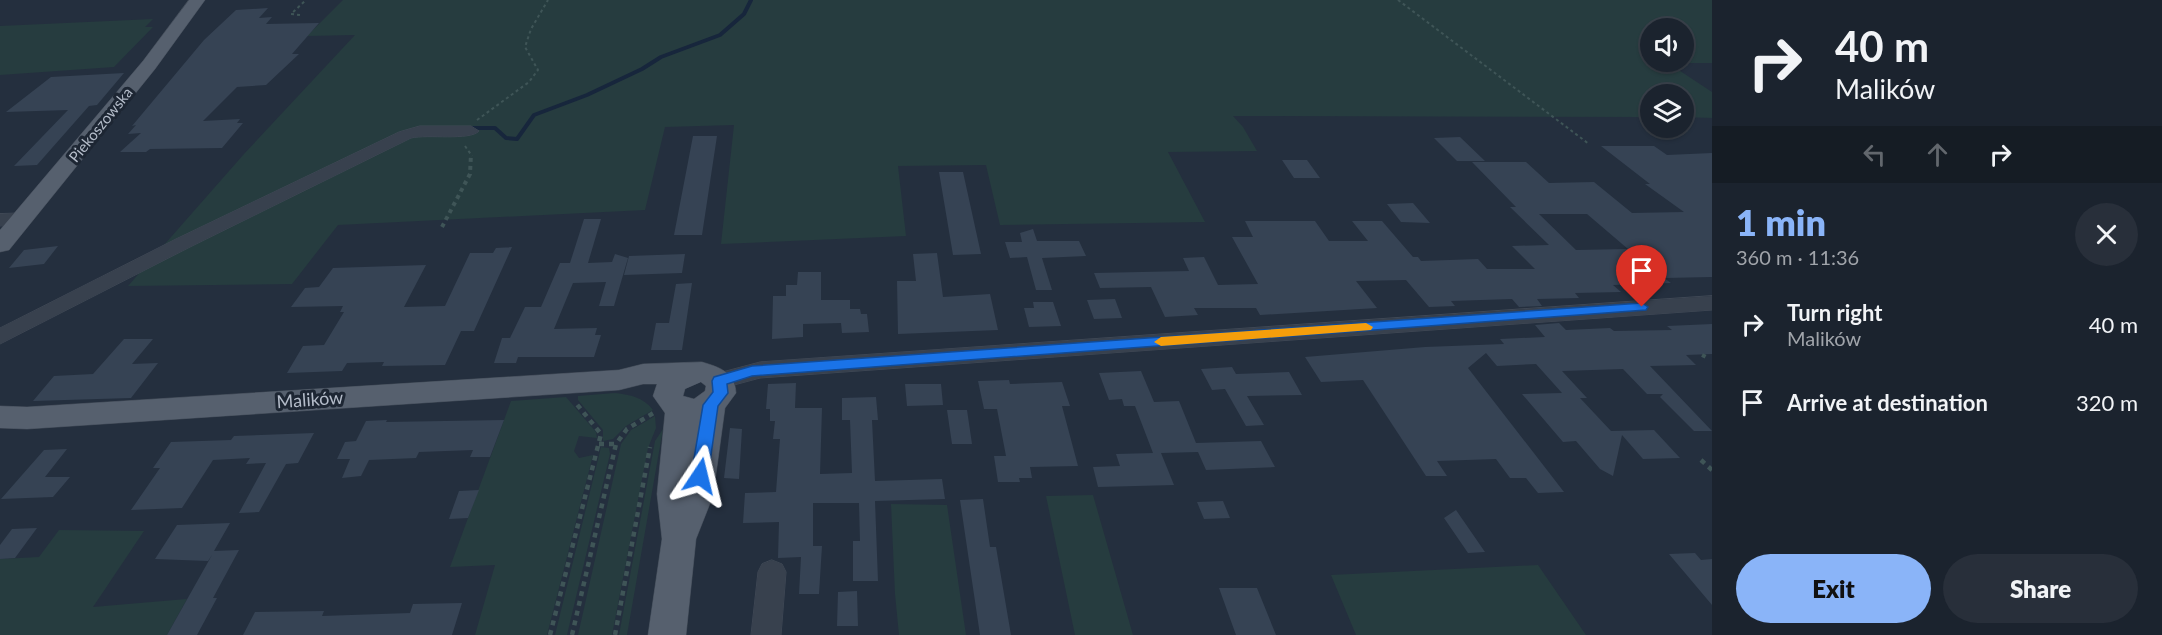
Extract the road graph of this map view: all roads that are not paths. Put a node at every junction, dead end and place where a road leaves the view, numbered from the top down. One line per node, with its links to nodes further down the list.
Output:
1 (197, 0): 3 (main road, Piekoszowska)
2 (473, 128): 7 (street)
3 (23, 219): 4 (street); 5 (main road, Piekoszowska)
4 (0, 220)
5 (0, 245)
6 (1712, 303): 8 (street, Malików)
7 (0, 337)
8 (680, 399): 9 (main road, Malików); 11 (main road)
9 (0, 417)
10 (772, 572): 12 (street)
11 (667, 635)
12 (766, 635)

